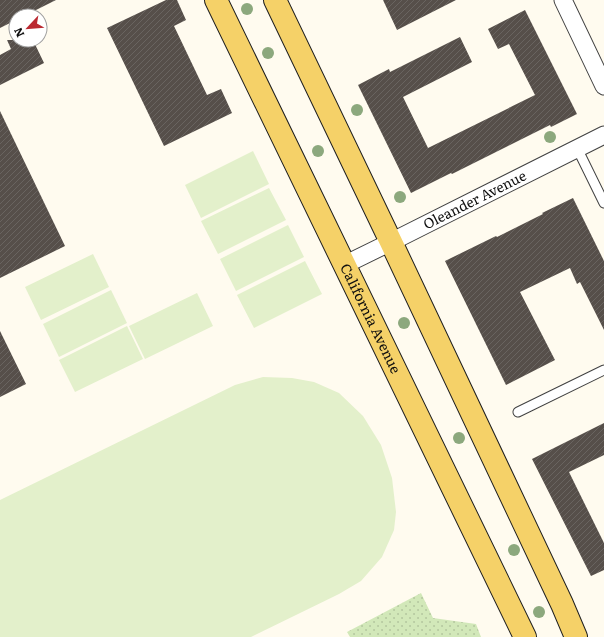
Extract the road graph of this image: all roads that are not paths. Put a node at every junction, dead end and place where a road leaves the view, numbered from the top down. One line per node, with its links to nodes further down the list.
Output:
1 (216, 0): 9 (main road, California Avenue)
2 (275, 0): 8 (main road)
3 (563, 0): 4 (street)
4 (604, 86)
5 (604, 135): 6 (street, Oleander Avenue)
6 (577, 148): 7 (lane); 8 (street, Oleander Avenue)
7 (604, 203)
8 (391, 242): 9 (street, Oleander Avenue); 13 (main road)
9 (344, 265): 12 (main road, California Avenue)
10 (604, 370): 11 (lane)
11 (518, 412)
12 (525, 637)
13 (576, 637)

